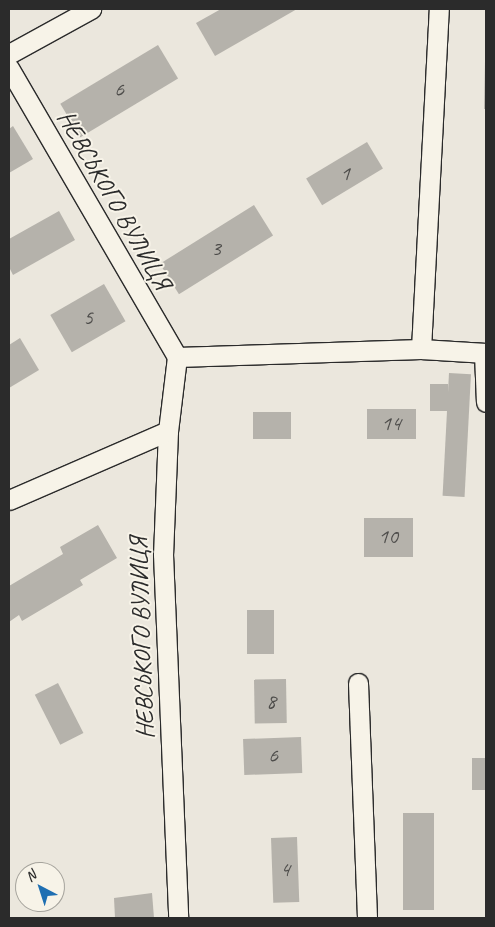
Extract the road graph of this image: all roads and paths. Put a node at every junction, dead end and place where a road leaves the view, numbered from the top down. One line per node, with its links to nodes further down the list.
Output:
1 (91, 9): 3 (street)
2 (439, 9): 5 (street)
3 (9, 54)
4 (9, 68): 7 (street, НЕВСЬКОГО ВУЛИЦЯ)
5 (421, 349): 6 (street); 7 (street)
6 (485, 353): 8 (street)
7 (177, 357): 9 (street, НЕВСЬКОГО ВУЛИЦЯ)
8 (486, 402)
9 (168, 431): 10 (street); 12 (street, НЕВСЬКОГО ВУЛИЦЯ)
10 (9, 500)
11 (358, 683): 13 (street)
12 (178, 918)
13 (367, 918)

